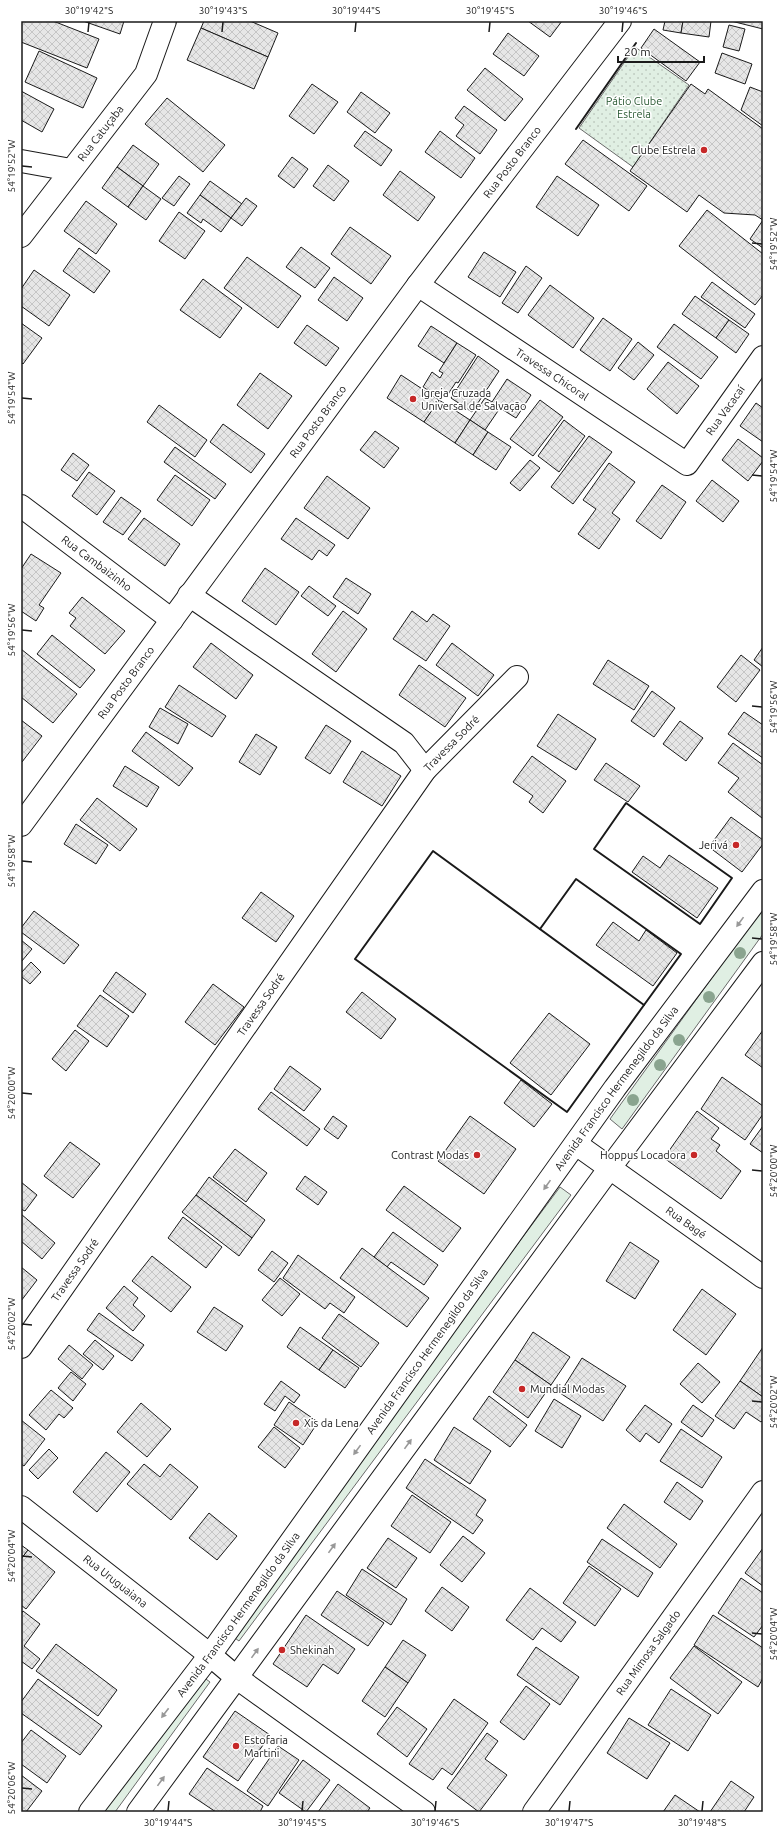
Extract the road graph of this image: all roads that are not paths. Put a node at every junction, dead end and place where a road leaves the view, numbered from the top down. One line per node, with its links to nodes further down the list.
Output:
1 (165, 21): 4 (street, Rua Catuçaba)
2 (620, 21): 6 (street, Rua Posto Branco)
3 (21, 161): 4 (street)
4 (71, 170): 5 (street, Rua Catuçaba)
5 (21, 236)
6 (418, 284): 8 (street, Travessa Chicoral); 10 (street, Rua Posto Branco)
7 (763, 357): 8 (street, Rua Vacacaí)
8 (687, 464)
9 (21, 506): 11 (street, Rua Cambaizinho)
10 (190, 594): 11 (street, Rua Posto Branco); 13 (street)
11 (172, 620): 14 (street, Rua Posto Branco)
12 (517, 677): 13 (street, Travessa Sodré)
13 (425, 770): 20 (street, Travessa Sodré)
14 (21, 825)
15 (763, 891): 17 (street, Avenida Francisco Hermenegildo da Silva, one-way to 17)
16 (763, 963): 18 (street)
17 (576, 1144): 18 (street, Rua Bagé); 23 (street, Avenida Francisco Hermenegildo da Silva, one-way to 23)
18 (609, 1168): 19 (street, Rua Bagé); 24 (street, one-way to 18)
19 (763, 1277)
20 (21, 1346)
21 (763, 1492): 28 (street, Rua Mimosa Salgado)
22 (21, 1507): 23 (street, Rua Uruguaiana)
23 (210, 1655): 24 (street, Rua Uruguaiana); 25 (street, Avenida Francisco Hermenegildo da Silva, one-way to 25)
24 (237, 1678): 26 (street, one-way to 24); 27 (street)
25 (90, 1812)
26 (138, 1812)
27 (424, 1812)
28 (534, 1812)

